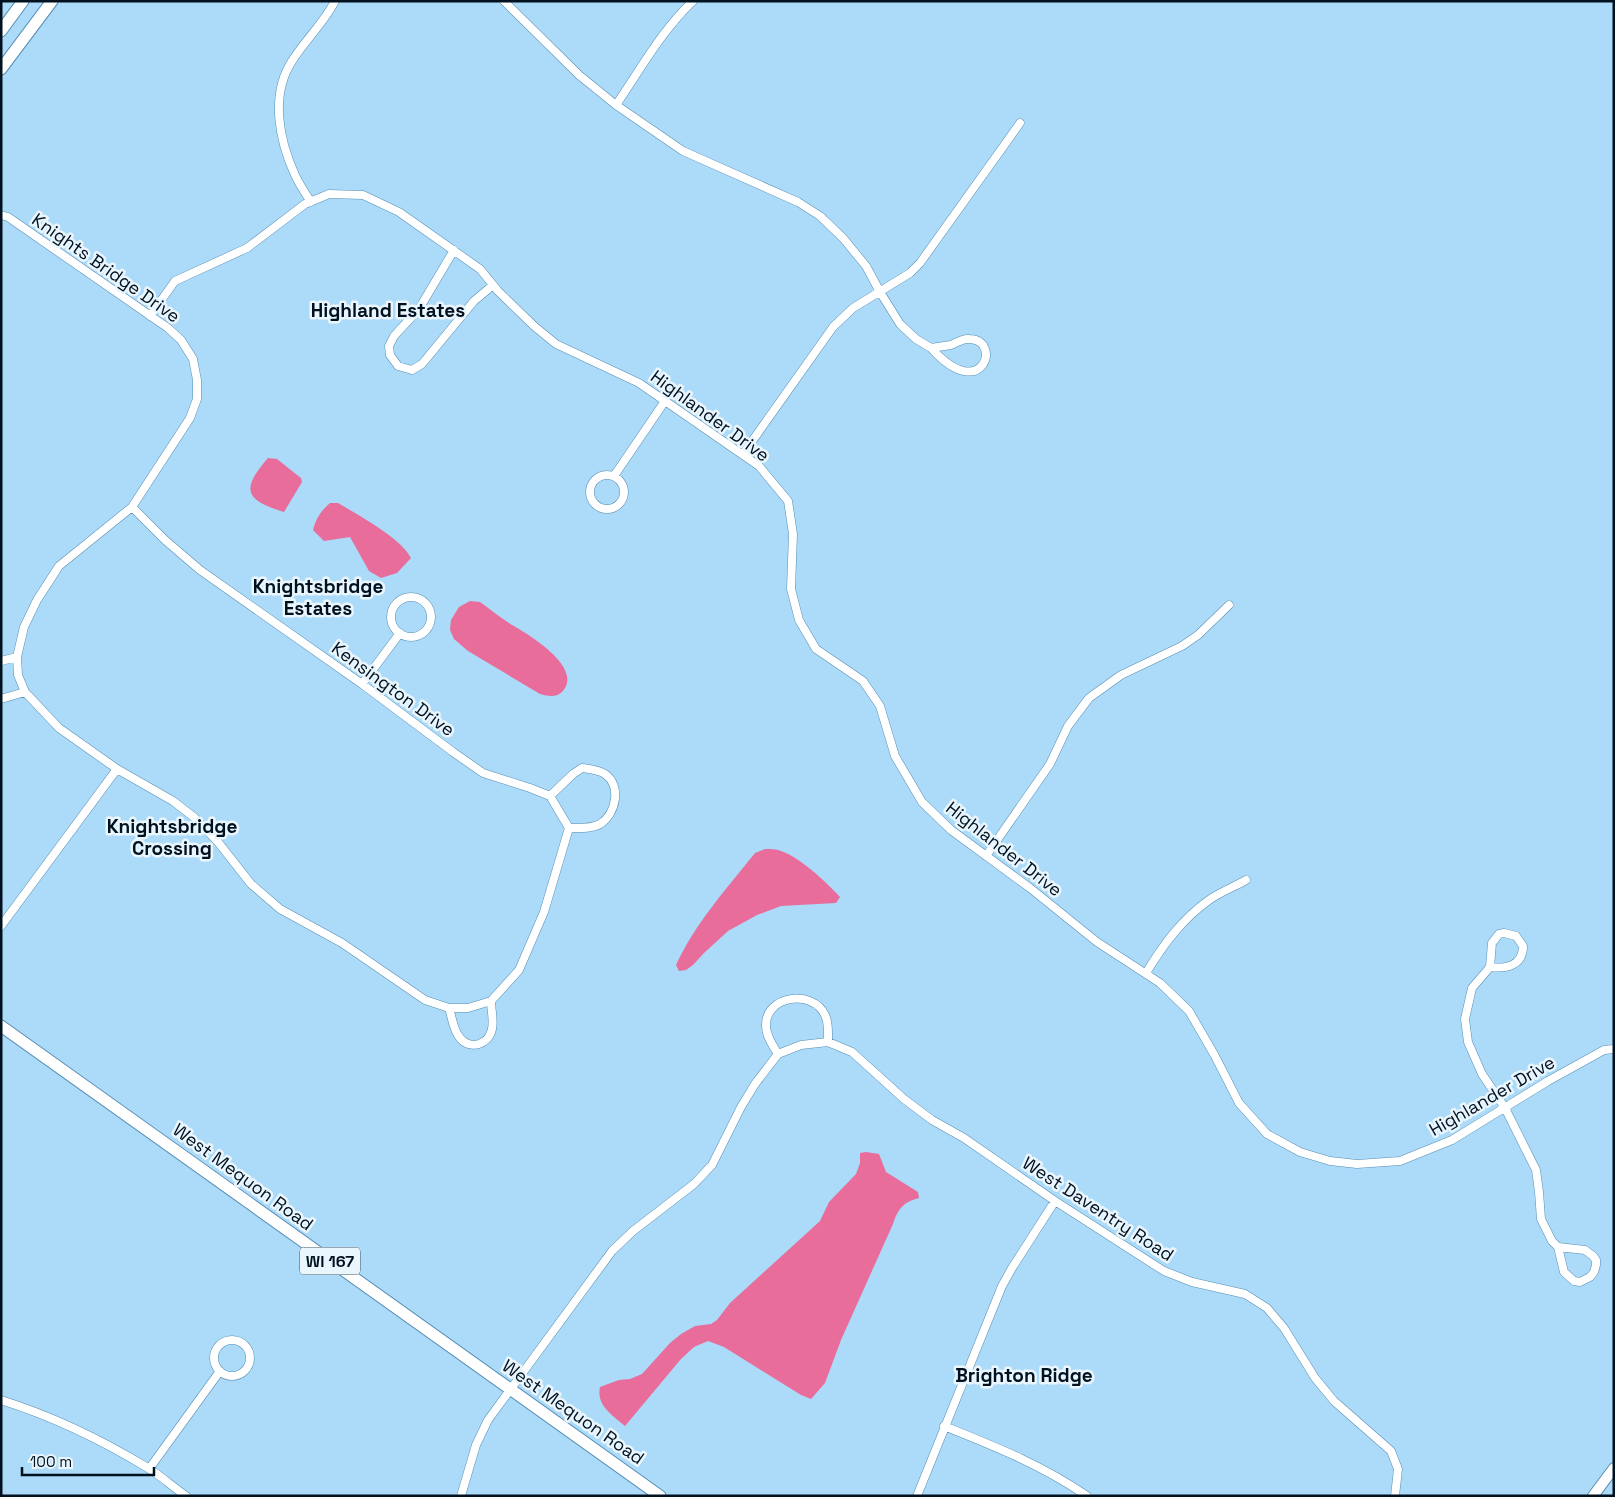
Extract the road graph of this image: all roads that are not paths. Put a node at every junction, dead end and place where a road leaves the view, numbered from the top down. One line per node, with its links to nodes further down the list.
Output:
1 (23, 1): 6 (main road)
2 (52, 1): 7 (main road)
3 (335, 1): 10 (street)
4 (504, 1): 8 (street)
5 (693, 1): 8 (street)
6 (1, 31)
7 (1, 69)
8 (616, 105): 14 (street)
9 (1020, 122): 14 (street)
10 (311, 202): 12 (street, Highlander Drive); 15 (street, Highlander Drive)
11 (1, 215): 15 (street, Knights Bridge Drive)
12 (454, 250): 13 (street, Highlander Drive); 13 (street)
13 (493, 285): 17 (street, Highlander Drive)
14 (880, 292): 16 (street); 18 (street)
15 (150, 316): 20 (street, Knights Bridge Drive)
16 (931, 348): 16 (street)
17 (665, 401): 18 (street, Highlander Drive); 19 (street)
18 (743, 454): 31 (street, Highlander Drive)
19 (614, 476): 19 (street)
20 (132, 507): 23 (street, Knights Bridge Drive); 25 (street, Kensington Drive)
21 (1229, 604): 31 (street)
22 (400, 633): 22 (street); 25 (street)
23 (17, 657): 24 (street); 26 (street)
24 (1, 661)
25 (362, 684): 29 (street, Kensington Drive)
26 (25, 692): 27 (street); 28 (street)
27 (1, 699)
28 (117, 769): 33 (street); 37 (street)
29 (550, 796): 30 (street); 30 (street)
30 (569, 828): 36 (street)
31 (986, 856): 35 (street, Highlander Drive)
32 (1246, 880): 35 (street)
33 (1, 926)
34 (1490, 967): 34 (street); 42 (street)
35 (1146, 973): 42 (street, Highlander Drive)
36 (491, 1001): 37 (street); 37 (street)
37 (449, 1008)
38 (1, 1026): 46 (main road, West Mequon Road / WI 167)
39 (828, 1042): 41 (street, West Daventry Road); 41 (street); 43 (street, West Daventry Road)
40 (1614, 1049): 42 (street, Highlander Drive)
41 (778, 1054): 46 (street)
42 (1505, 1108): 44 (street)
43 (1056, 1201): 48 (street); 56 (street, West Daventry Road)
44 (1558, 1247): 44 (street)
45 (220, 1371): 45 (street); 50 (street)
46 (510, 1389): 52 (street); 53 (main road, West Mequon Road / WI 167)
47 (1, 1400): 50 (street)
48 (944, 1426): 54 (street); 55 (street)
49 (1614, 1468): 57 (street)
50 (149, 1469): 51 (street)
51 (186, 1496)
52 (461, 1496)
53 (660, 1496)
54 (917, 1496)
55 (1087, 1496)
56 (1395, 1496)
57 (1593, 1496)

